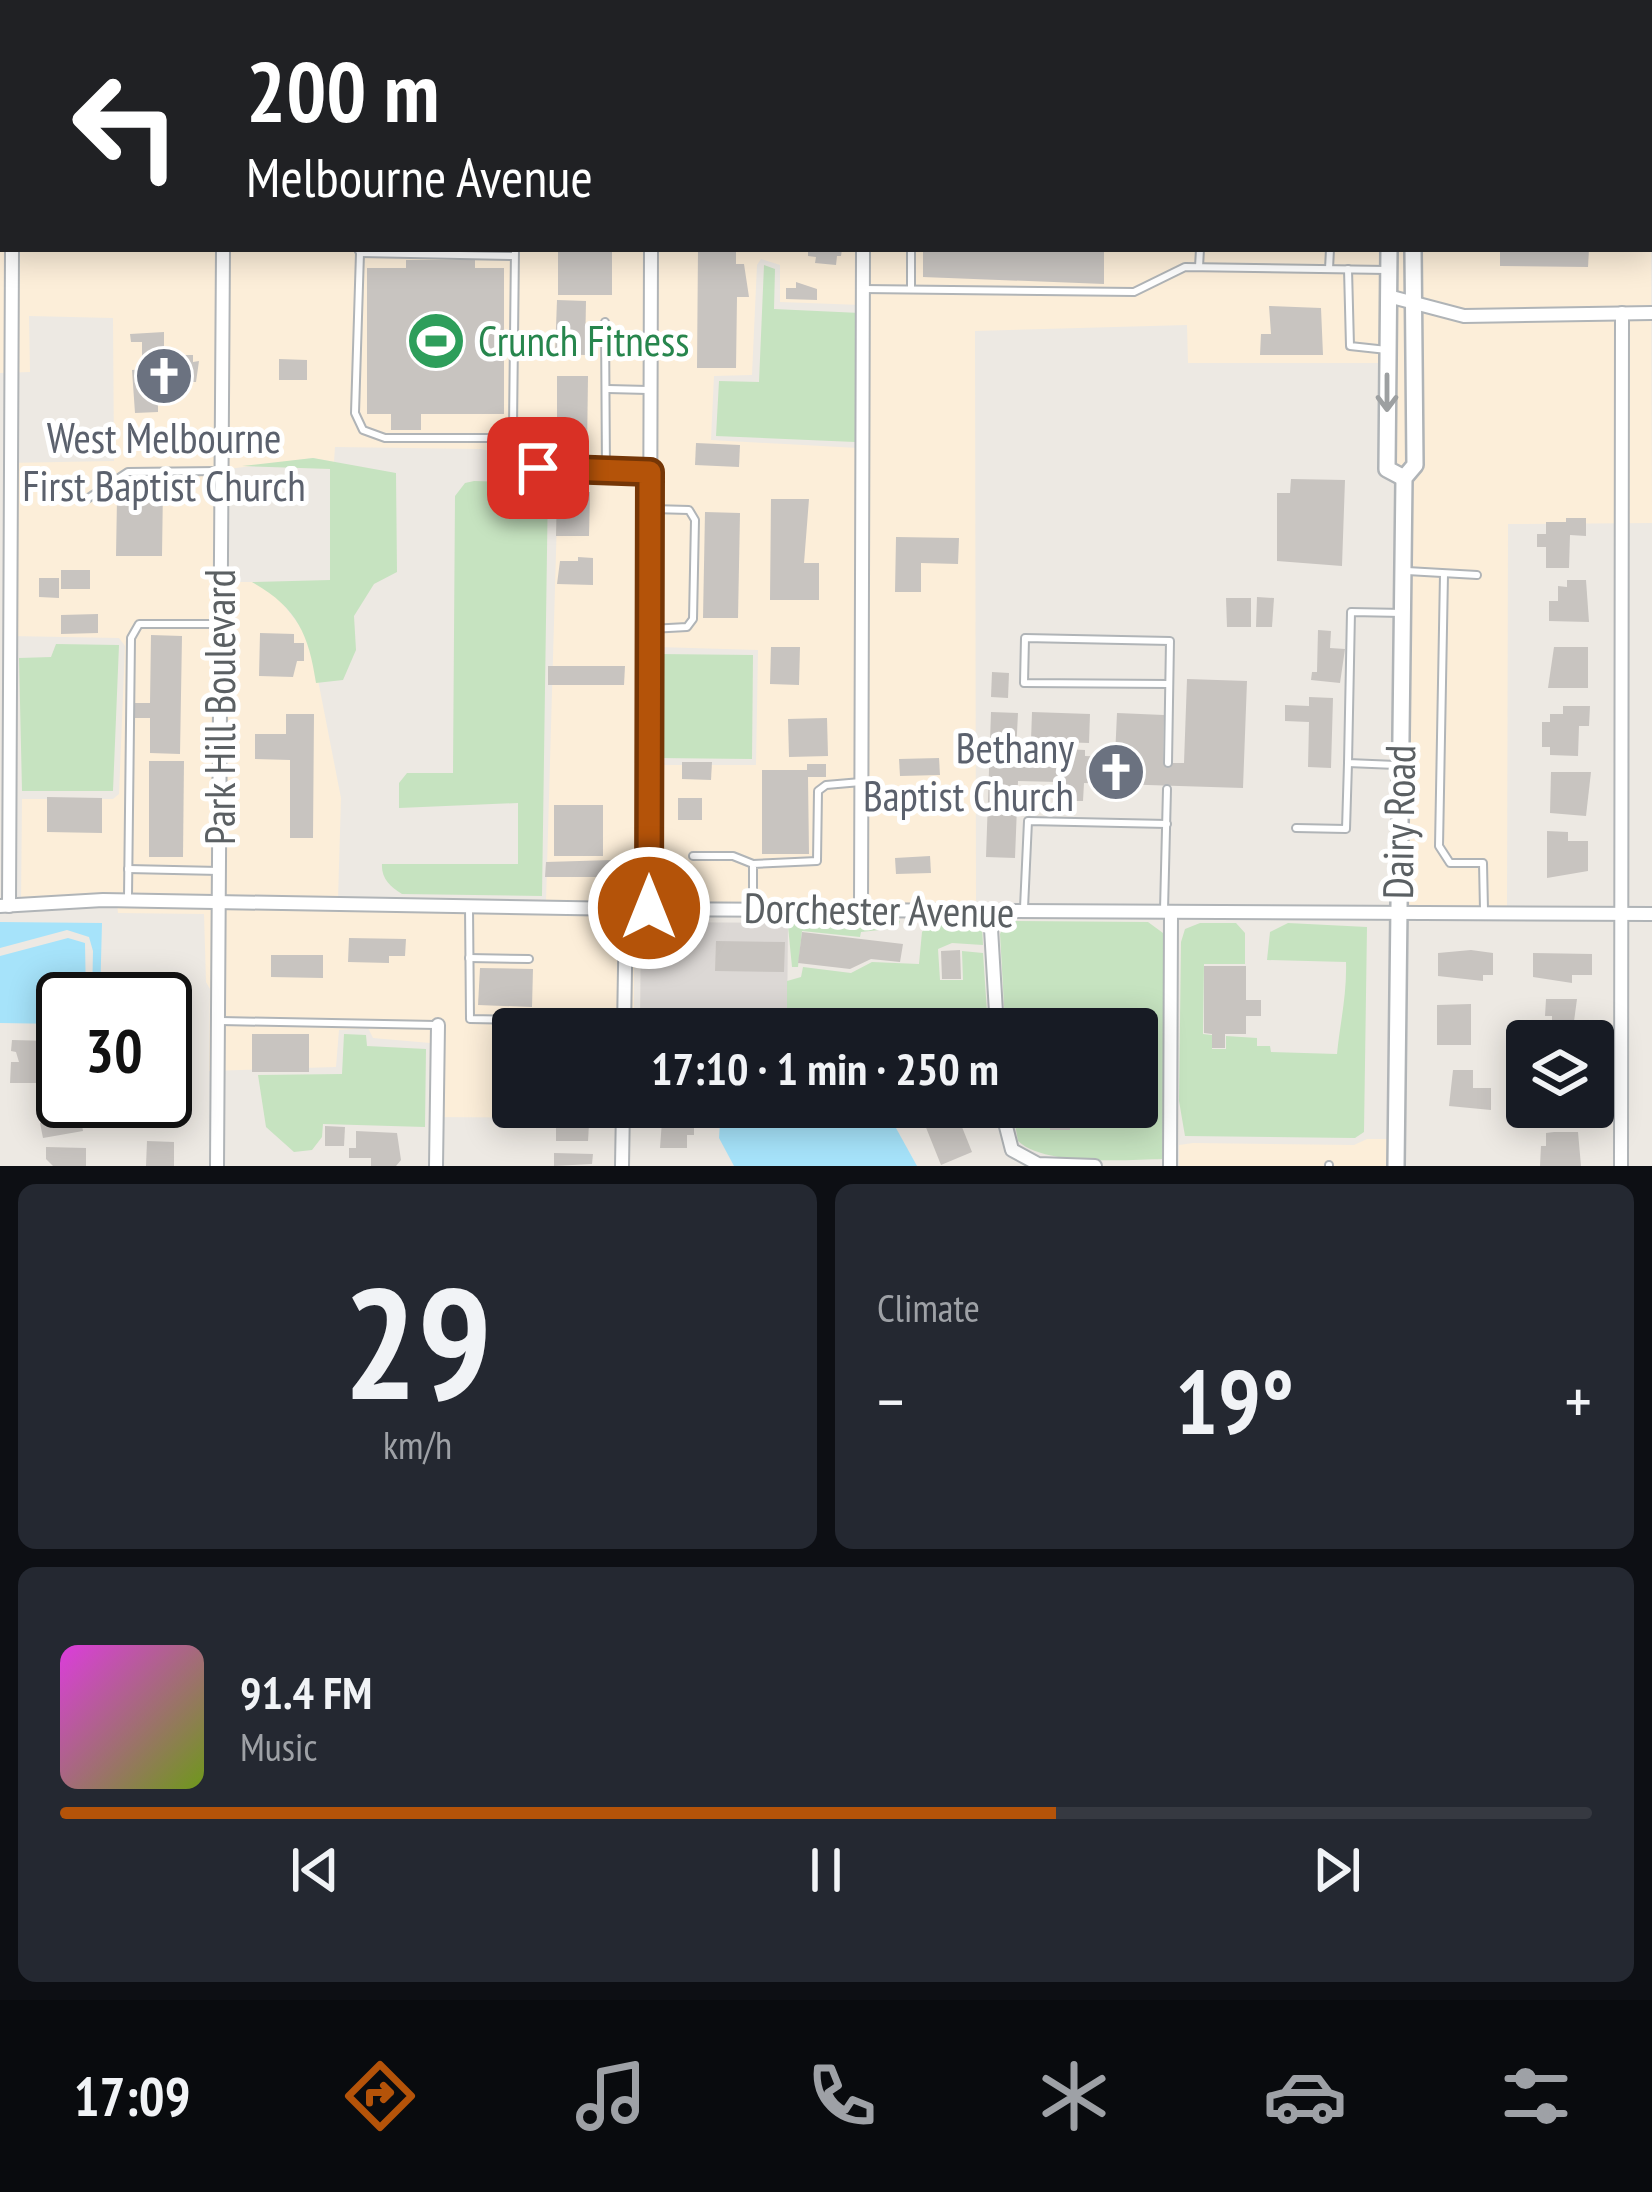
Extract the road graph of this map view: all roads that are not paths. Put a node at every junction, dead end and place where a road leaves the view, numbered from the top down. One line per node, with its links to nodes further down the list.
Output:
1 (12, 252): 23 (street)
2 (223, 252): 29 (street, Park Hill Boulevard)
3 (359, 252): 28 (lane)
4 (444, 252): 12 (lane)
5 (651, 252): 27 (street)
6 (863, 252): 17 (street)
7 (911, 252): 18 (lane)
8 (1200, 252): 13 (lane)
9 (1330, 252): 14 (lane)
10 (1389, 252): 16 (street, Dairy Road)
11 (1413, 252): 20 (street, Dairy Road)
12 (515, 253): 28 (lane)
13 (1199, 267): 14 (lane); 18 (lane)
14 (1329, 269): 15 (lane)
15 (1348, 269): 16 (lane); 25 (lane)
16 (1389, 270): 19 (street, Dairy Road)
17 (863, 289): 18 (lane); 45 (street)
18 (911, 289)
19 (1388, 296): 20 (street); 25 (street, Dairy Road)
20 (1415, 305): 21 (street); 32 (street, Dairy Road)
21 (1622, 313): 22 (street); 66 (street)
22 (1652, 313)
23 (6, 322): 56 (street)
24 (605, 322): 26 (lane)
25 (1387, 350): 32 (street, Dairy Road, one-way to 32)
26 (606, 389): 27 (lane); 30 (lane)
27 (652, 390): 31 (street)
28 (515, 438): 30 (lane)
29 (221, 471): 33 (lane); 39 (street, Park Hill Boulevard)
30 (606, 472): 31 (lane)
31 (650, 472): 34 (street)
32 (1405, 478): 35 (street, Dairy Road)
33 (87, 499)
34 (650, 509): 40 (street); 40 (lane)
35 (1403, 571): 36 (lane); 38 (street, Dairy Road)
36 (1444, 574): 37 (lane); 65 (lane)
37 (1477, 574)
38 (1402, 614): 42 (lane); 44 (street, Dairy Road)
39 (220, 624): 51 (lane); 52 (street, Park Hill Boulevard)
40 (650, 629): 57 (street)
41 (1169, 684): 41 (lane); 43 (lane)
42 (1348, 763): 44 (lane); 48 (lane)
43 (1168, 764)
44 (1400, 765): 64 (street, Dairy Road)
45 (862, 782): 50 (lane); 60 (street)
46 (1168, 789): 47 (lane)
47 (1167, 824): 62 (lane); 63 (lane)
48 (1296, 828)
49 (693, 856): 50 (lane)
50 (753, 864): 59 (lane)
51 (128, 869): 52 (lane); 53 (lane)
52 (219, 871): 54 (street, Park Hill Boulevard)
53 (128, 900): 54 (street, Dorchester Avenue); 56 (street, Dorchester Avenue)
54 (218, 902): 55 (street, Dorchester Avenue); 73 (street, Park Hill Boulevard)
55 (469, 904): 58 (street, Dorchester Avenue); 68 (lane)
56 (5, 906)
57 (649, 908): 58 (street, Dorchester Avenue); 59 (street, Dorchester Avenue)
58 (626, 909): 70 (street)
59 (753, 909): 60 (street, Dorchester Avenue)
60 (861, 910): 61 (street, Dorchester Avenue)
61 (990, 911): 62 (street, Dorchester Avenue); 71 (street)
62 (1024, 912): 63 (street, Dorchester Avenue)
63 (1168, 913): 64 (street, Dorchester Avenue); 81 (street)
64 (1398, 914): 65 (street, Dorchester Avenue); 82 (street, Dairy Road)
65 (1484, 914): 66 (street, Dorchester Avenue)
66 (1621, 914): 67 (street, Dorchester Avenue); 83 (street)
67 (1652, 914)
68 (469, 958): 69 (lane); 72 (lane)
69 (529, 959)
70 (624, 1008)
71 (996, 1008)
72 (492, 1019)
73 (218, 1021): 74 (lane); 77 (street, Park Hill Boulevard)
74 (438, 1025): 78 (street)
75 (623, 1128): 79 (street)
76 (1006, 1128): 80 (street)
77 (217, 1166)
78 (436, 1166)
79 (622, 1166)
80 (1095, 1166)
81 (1170, 1166)
82 (1396, 1166)
83 (1621, 1166)

